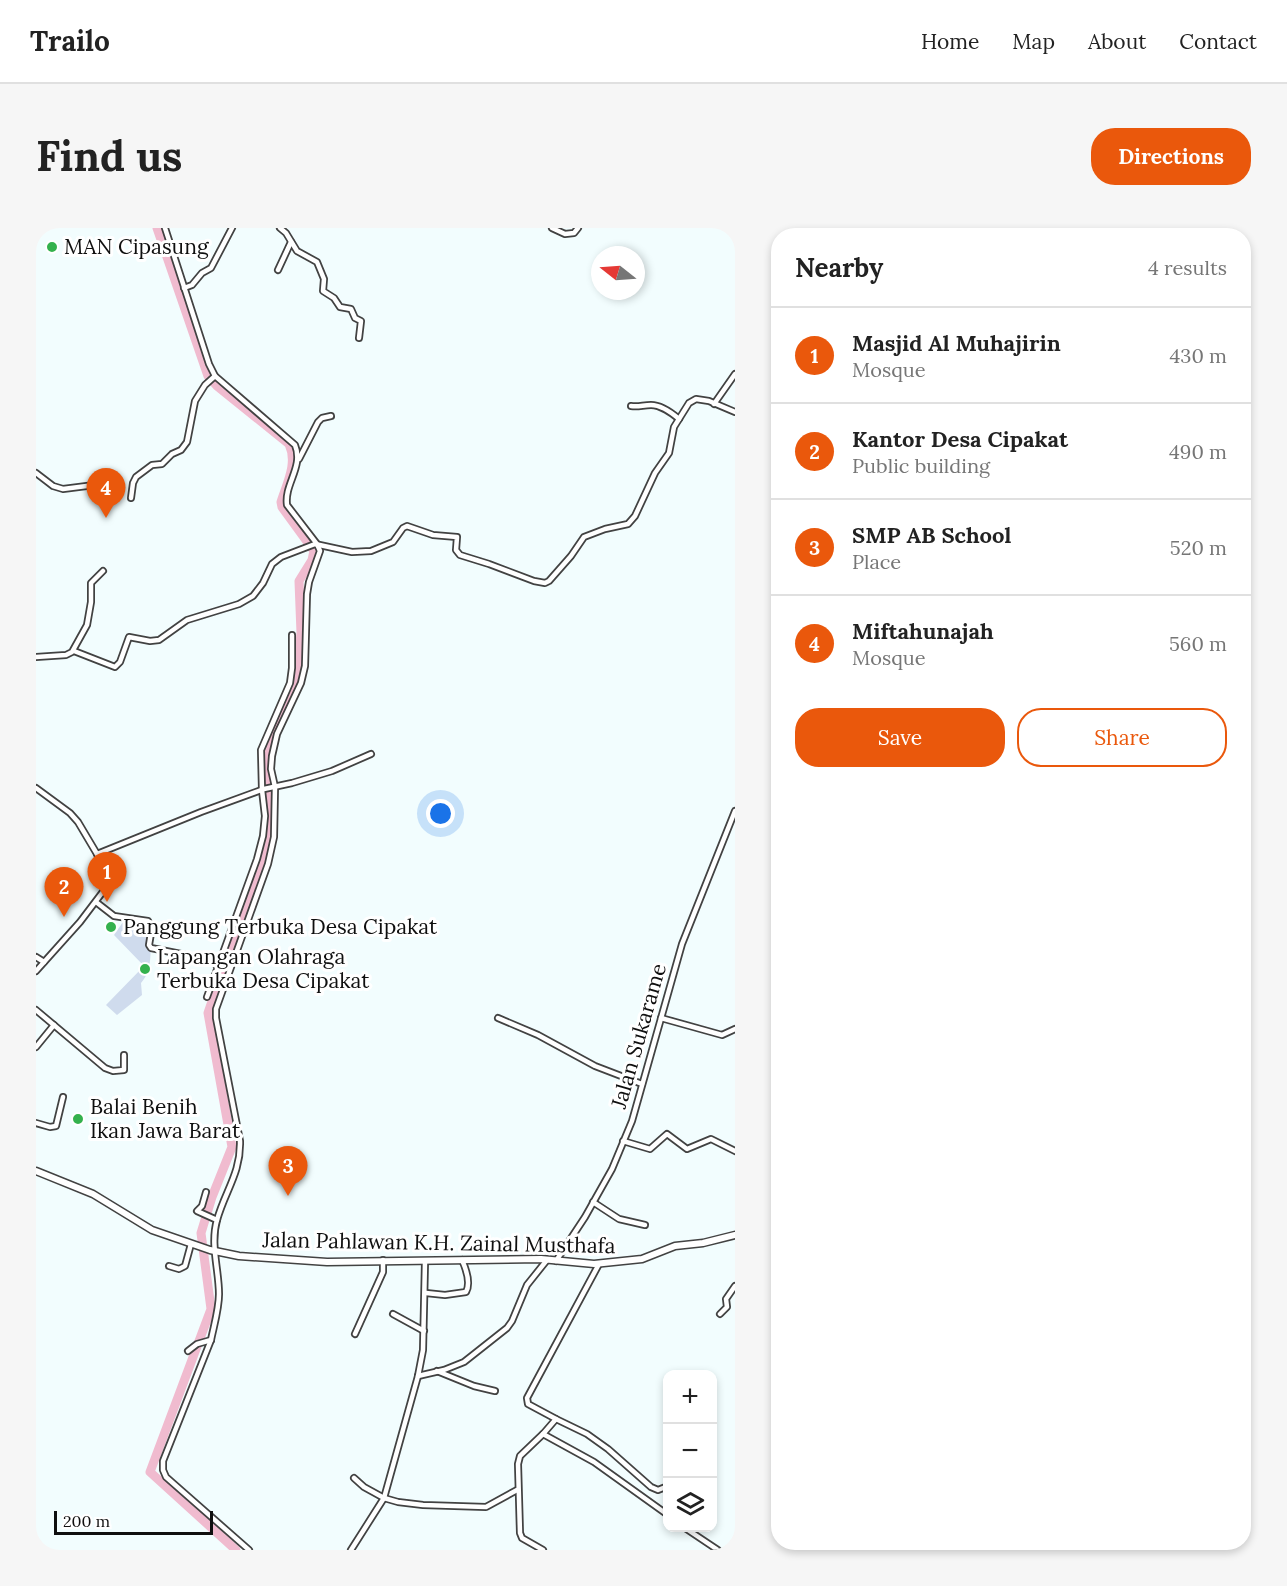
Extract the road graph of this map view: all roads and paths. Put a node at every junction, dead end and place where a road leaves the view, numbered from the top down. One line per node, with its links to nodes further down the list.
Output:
1 (171, 228): 6 (street)
2 (232, 228): 9 (street)
3 (280, 228): 7 (street)
4 (552, 228): 5 (street)
5 (578, 228)
6 (166, 230): 9 (street)
7 (291, 242): 8 (street); 10 (street)
8 (278, 270)
9 (184, 288): 12 (street)
10 (359, 338)
11 (735, 374): 13 (street)
12 (215, 376): 18 (street); 21 (street)
13 (714, 404): 15 (street); 17 (street)
14 (631, 406): 17 (street)
15 (735, 412)
16 (331, 416): 18 (street)
17 (679, 418): 22 (street)
18 (299, 459): 22 (street)
19 (36, 473): 20 (street)
20 (118, 482)
21 (131, 498)
22 (316, 544): 25 (street); 28 (street)
23 (103, 571): 25 (street)
24 (292, 635): 30 (street)
25 (74, 651): 26 (street)
26 (36, 657)
27 (371, 754): 28 (street)
28 (273, 787): 30 (street); 39 (street)
29 (36, 788): 32 (street)
30 (263, 789): 32 (street); 36 (street)
31 (735, 811): 43 (street, Jalan Sukarame)
32 (96, 854): 33 (street)
33 (96, 902): 35 (street); 36 (street)
34 (36, 957): 35 (street)
35 (44, 962): 37 (street)
36 (217, 965): 38 (street)
37 (36, 971)
38 (216, 972): 39 (street); 40 (street)
39 (226, 975): 56 (street)
40 (207, 997)
41 (36, 1011): 44 (street)
42 (498, 1018): 48 (street)
43 (661, 1018): 45 (street); 48 (street, Jalan Sukarame)
44 (54, 1024): 46 (street); 47 (street)
45 (735, 1029)
46 (36, 1047)
47 (124, 1055)
48 (642, 1084): 51 (street, Jalan Sukarame)
49 (63, 1097): 50 (street)
50 (36, 1123)
51 (623, 1141): 52 (street); 55 (street, Jalan Sukarame)
52 (735, 1151)
53 (36, 1171): 59 (street, Jalan Pahlawan K.H. Zainal Musthafa)
54 (206, 1192): 56 (street)
55 (593, 1202): 57 (street); 64 (street, Jalan Sukarame)
56 (217, 1220): 60 (street)
57 (645, 1225)
58 (735, 1235): 66 (street, Jalan Pahlawan K.H. Zainal Musthafa)
59 (193, 1245): 60 (street, Jalan Pahlawan K.H. Zainal Musthafa); 67 (street)
60 (213, 1251): 61 (street, Jalan Pahlawan K.H. Zainal Musthafa); 74 (street)
61 (383, 1260): 65 (street, Jalan Pahlawan K.H. Zainal Musthafa); 73 (street)
62 (462, 1260): 63 (street, Jalan Pahlawan K.H. Zainal Musthafa); 65 (street, Jalan Pahlawan K.H. Zainal Musthafa); 69 (street)
63 (547, 1260): 64 (street, Jalan Pahlawan K.H. Zainal Musthafa); 76 (street)
64 (556, 1261): 66 (street, Jalan Pahlawan K.H. Zainal Musthafa)
65 (425, 1262): 69 (street)
66 (599, 1264): 79 (street)
67 (169, 1266)
68 (735, 1286): 71 (street)
69 (426, 1293): 72 (street)
70 (393, 1314): 72 (street)
71 (720, 1314)
72 (424, 1331): 77 (street)
73 (355, 1334)
74 (208, 1341): 75 (street); 87 (street)
75 (188, 1351)
76 (437, 1371): 77 (street); 78 (street)
77 (418, 1376): 84 (street)
78 (495, 1391)
79 (556, 1419): 80 (street); 82 (street)
80 (543, 1434): 83 (street); 85 (street)
81 (354, 1478): 84 (street)
82 (663, 1488)
83 (517, 1490): 84 (street); 89 (street)
84 (384, 1498): 88 (street)
85 (663, 1511)
86 (692, 1532): 90 (street)
87 (249, 1550)
88 (351, 1550)
89 (543, 1550)
90 (718, 1550)

